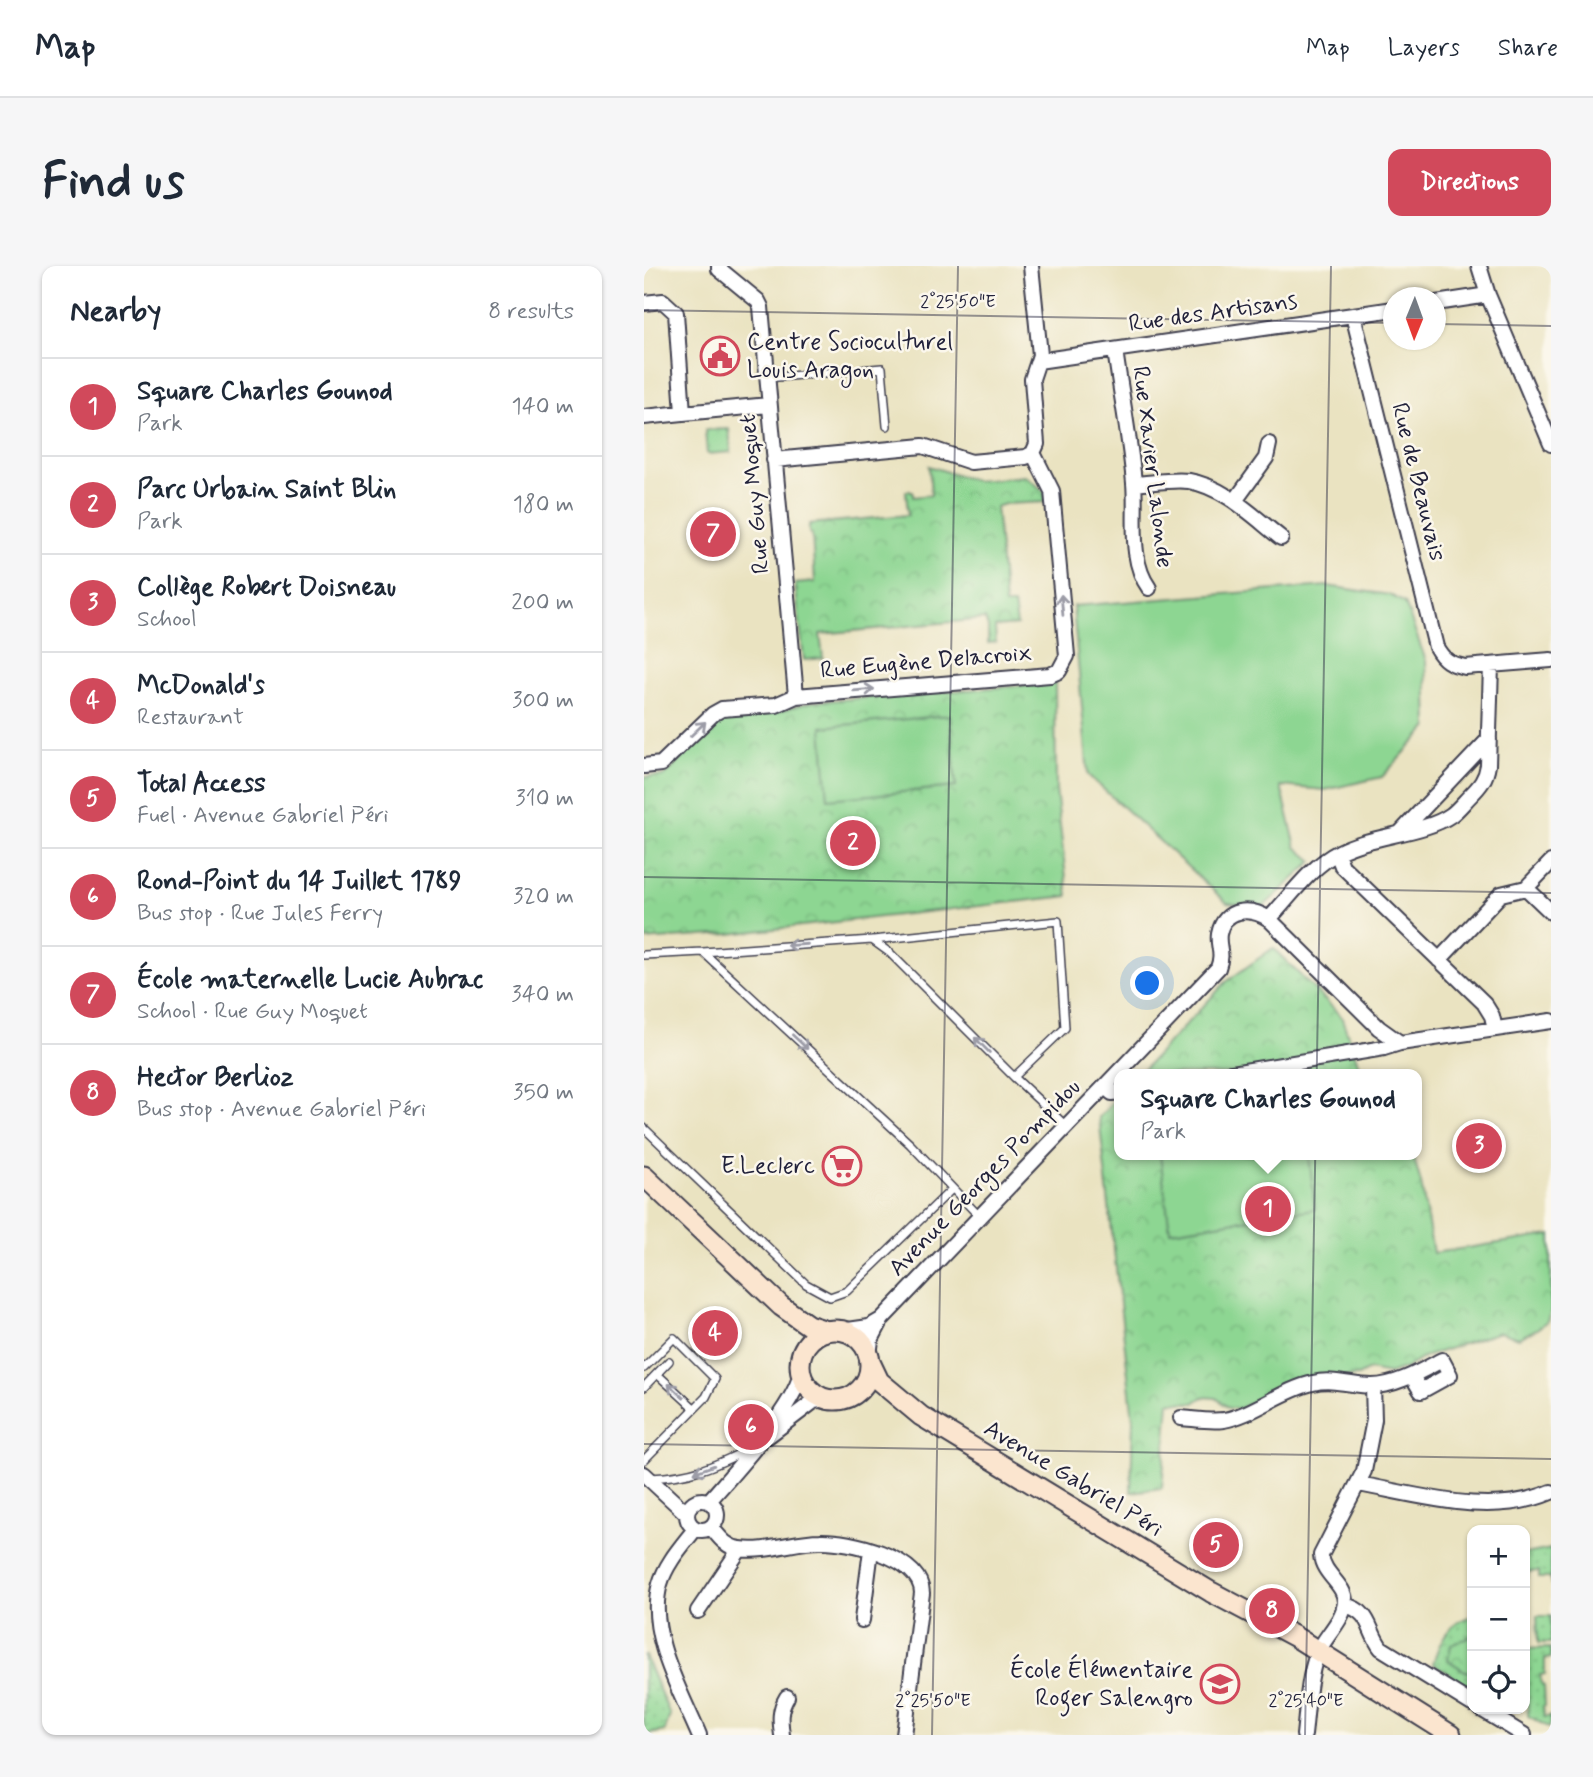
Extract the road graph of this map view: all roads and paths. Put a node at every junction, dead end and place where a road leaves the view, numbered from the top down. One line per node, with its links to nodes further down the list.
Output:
1 (719, 266): 11 (street, Rue Guy Moquet)
2 (1031, 266): 10 (street)
3 (1479, 266): 4 (street)
4 (1488, 295): 5 (street); 17 (street)
5 (1446, 301)
6 (644, 303): 13 (street)
7 (1383, 311): 8 (street, Rue des Artisans)
8 (1353, 315): 9 (street, Rue des Artisans); 25 (street, Rue de Beauvais)
9 (1115, 350): 10 (street, Rue des Artisans); 20 (street, Rue Xavier Lalonde)
10 (1038, 360): 18 (street)
11 (767, 378): 12 (street, Rue Guy Moquet); 15 (lane)
12 (769, 405): 13 (street); 19 (street, Rue Guy Moquet)
13 (683, 414): 14 (street)
14 (644, 417)
15 (887, 426)
16 (1269, 444): 21 (street)
17 (1551, 444)
18 (1033, 453): 19 (street); 26 (street, Rue Eugène Delacroix, one-way to 18)
19 (775, 460): 26 (street, Rue Guy Moquet)
20 (1134, 484): 21 (street); 23 (street, Rue Xavier Lalonde)
21 (1235, 502): 22 (street)
22 (1281, 538)
23 (1149, 588)
24 (1551, 660): 25 (street)
25 (1491, 665): 27 (street)
26 (796, 696): 28 (street, Rue Eugène Delacroix, one-way to 26)
27 (1489, 739): 29 (street); 29 (street)
28 (644, 766)
29 (1401, 832): 30 (street)
30 (1337, 853): 34 (street); 38 (street)
31 (1551, 862): 32 (street)
32 (1526, 888): 33 (street); 38 (street)
33 (1551, 912)
34 (1269, 919): 41 (street); 42 (street, Avenue Georges Pompidou)
35 (872, 940): 36 (lane, one-way to 36); 44 (lane, one-way to 35); 44 (lane)
36 (703, 952): 37 (lane); 51 (lane, one-way to 51)
37 (644, 955)
38 (1439, 960): 40 (street)
39 (1551, 1021): 40 (street)
40 (1495, 1029): 41 (street)
41 (1401, 1043): 43 (street)
42 (1122, 1069)
43 (1256, 1069)
44 (1014, 1077): 48 (lane)
45 (1114, 1078): 46 (street, Avenue Georges Pompidou)
46 (1105, 1087): 47 (street); 48 (street, Avenue Georges Pompidou)
47 (1114, 1093)
48 (1067, 1126): 52 (street, Avenue Georges Pompidou)
49 (644, 1128): 51 (lane)
50 (644, 1176): 53 (main road)
51 (952, 1189): 52 (lane)
52 (979, 1216): 54 (street, Avenue Georges Pompidou)
53 (764, 1291): 55 (main road); 58 (main road)
54 (882, 1319): 55 (street, Avenue Georges Pompidou); 56 (street, Avenue Georges Pompidou)
55 (834, 1331): 56 (main road); 58 (main road)
56 (870, 1359): 64 (main road); 67 (main road, Avenue Gabriel Péri)
57 (668, 1361): 60 (lane)
58 (801, 1365): 65 (main road); 69 (street)
59 (644, 1368): 66 (lane)
60 (657, 1374): 63 (lane); 66 (lane, one-way to 60)
61 (1412, 1376): 62 (street)
62 (1373, 1386): 68 (street); 72 (street)
63 (644, 1387)
64 (853, 1396): 65 (main road); 67 (main road, Avenue Gabriel Péri)
65 (825, 1399): 69 (street)
66 (694, 1408): 70 (lane)
67 (921, 1416): 83 (main road, Avenue Gabriel Péri)
68 (1181, 1418)
69 (756, 1445): 71 (lane, one-way to 71); 74 (street)
70 (644, 1460)
71 (646, 1476): 75 (street)
72 (1358, 1483): 73 (street); 80 (street)
73 (1551, 1492)
74 (709, 1501): 75 (street); 76 (street)
75 (686, 1513): 77 (street)
76 (711, 1527): 77 (street); 78 (street)
77 (695, 1529): 87 (street)
78 (740, 1549): 79 (street); 81 (street)
79 (871, 1550): 82 (street); 89 (street)
80 (1345, 1605): 83 (street); 85 (street)
81 (698, 1611)
82 (862, 1620)
83 (1318, 1652): 90 (street); 91 (main road, Avenue Gabriel Péri)
84 (787, 1697): 88 (street)
85 (1467, 1701)
86 (1489, 1714): 92 (street)
87 (699, 1735)
88 (782, 1735)
89 (904, 1735)
90 (1304, 1735)
91 (1451, 1735)
92 (1524, 1735)

